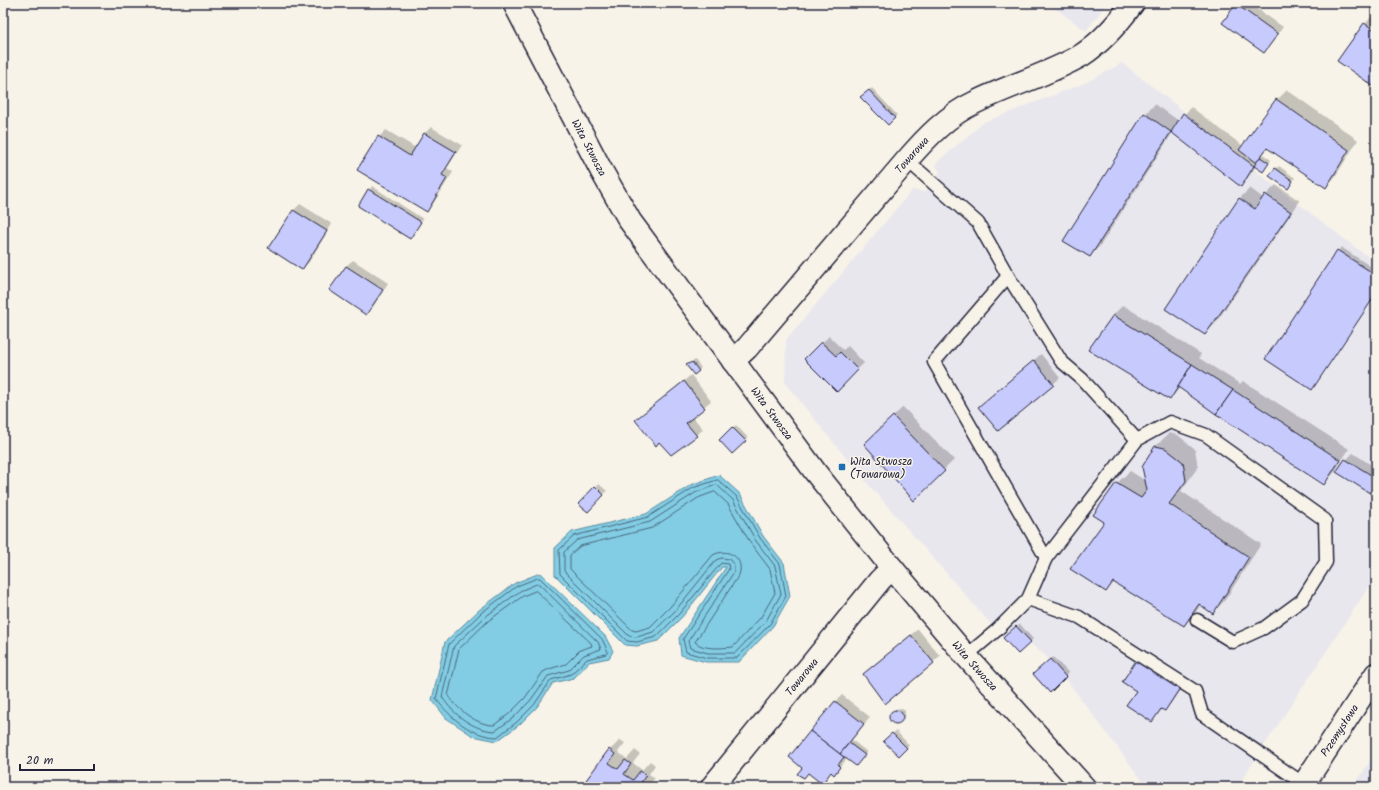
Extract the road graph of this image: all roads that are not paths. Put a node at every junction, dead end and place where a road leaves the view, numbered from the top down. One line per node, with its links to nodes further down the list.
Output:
1 (514, 3): 5 (street, Wita Stwosza)
2 (1133, 3): 3 (street, Towarowa)
3 (907, 160): 4 (lane); 5 (street, Towarowa)
4 (1008, 276): 6 (lane); 7 (lane)
5 (733, 361): 8 (street, Wita Stwosza)
6 (1137, 440): 7 (lane); 10 (lane)
7 (1046, 558): 9 (lane)
8 (892, 568): 11 (street, Wita Stwosza); 14 (street, Towarowa)
9 (1028, 599): 11 (lane); 13 (lane)
10 (1197, 620)
11 (966, 656): 15 (street, Wita Stwosza)
12 (1375, 679): 13 (street, Przemysłowa)
13 (1303, 786)
14 (712, 787)
15 (1084, 787)

